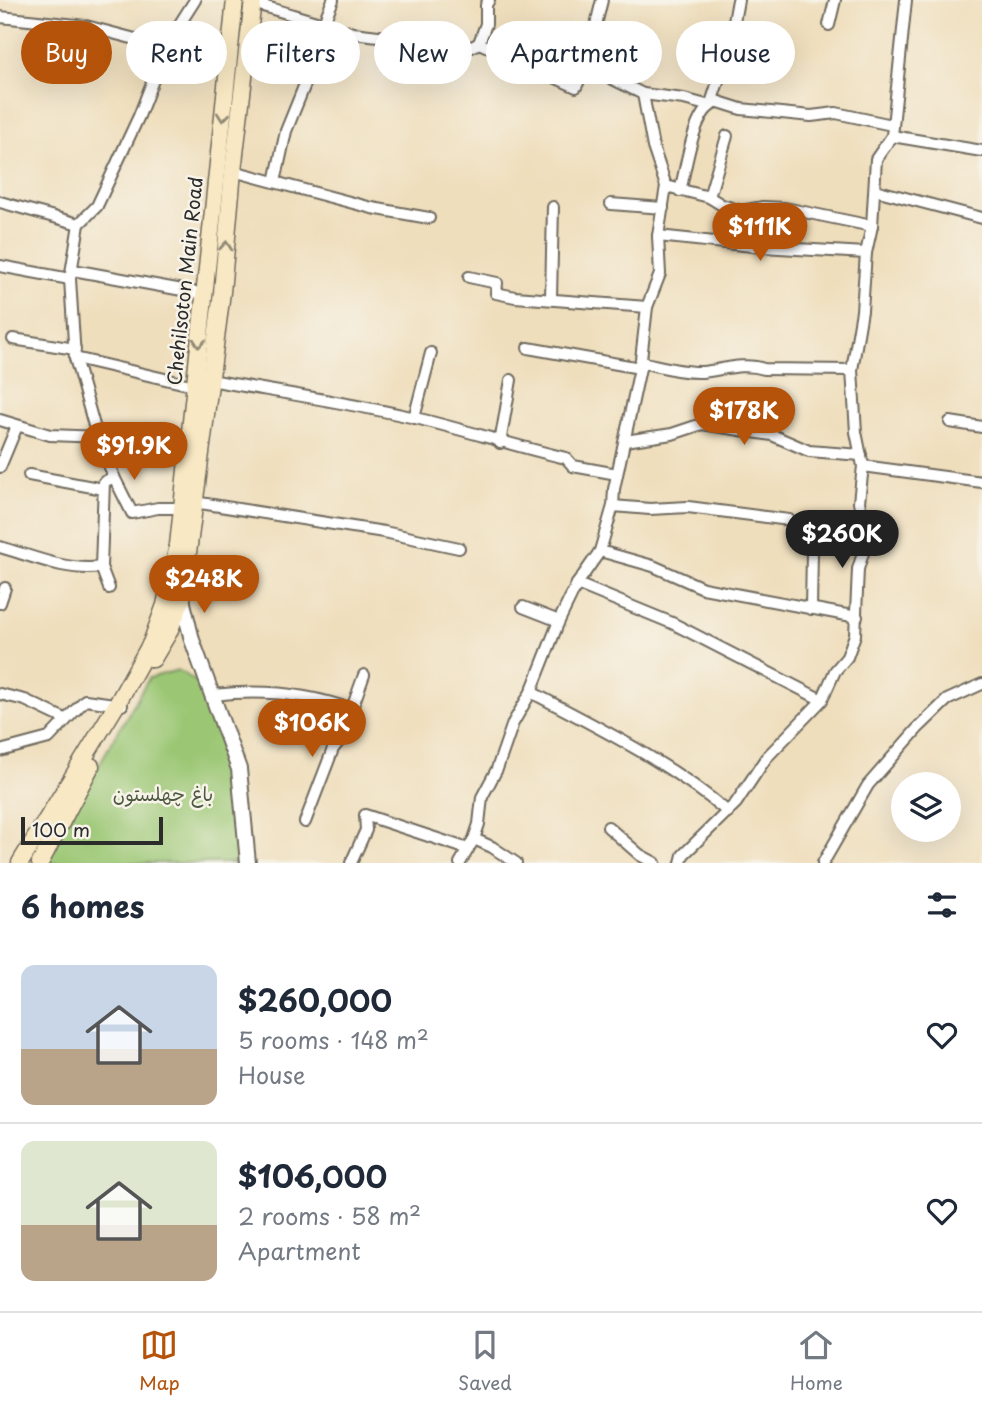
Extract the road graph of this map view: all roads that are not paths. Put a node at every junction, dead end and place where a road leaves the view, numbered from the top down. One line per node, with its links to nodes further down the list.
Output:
1 (195, 0): 11 (street)
2 (235, 0): 47 (main road, Chehilsoton Main Road, one-way to 47)
3 (332, 0): 13 (street)
4 (489, 0): 18 (street)
5 (602, 0): 14 (street)
6 (738, 0): 24 (street)
7 (835, 0): 15 (street)
8 (906, 0): 25 (street)
9 (253, 1): 12 (street); 28 (main road, Chehilsoton Main Road)
10 (0, 18): 17 (street)
11 (182, 21)
12 (316, 21)
13 (328, 21)
14 (597, 21)
15 (829, 25)
16 (360, 34): 18 (street)
17 (126, 37)
18 (479, 43): 19 (street)
19 (486, 46)
20 (151, 84): 40 (street)
21 (305, 84): 29 (street)
22 (623, 84): 23 (street)
23 (643, 94): 24 (street); 30 (street)
24 (710, 106): 25 (street); 32 (street)
25 (892, 131): 27 (street); 31 (street)
26 (727, 136): 33 (street)
27 (982, 151)
28 (233, 172): 29 (street); 57 (main road, Chehilsoton Main Road, one-way to 28)
29 (275, 182): 38 (street)
30 (666, 186): 32 (street); 37 (street)
31 (875, 190): 39 (street); 41 (street)
32 (680, 191): 33 (street)
33 (709, 197): 41 (street)
34 (0, 202): 40 (street)
35 (611, 204): 37 (street)
36 (552, 207): 48 (street)
37 (663, 208): 42 (street)
38 (429, 218)
39 (982, 218)
40 (79, 225): 45 (street)
41 (872, 226): 43 (street)
42 (658, 236): 43 (street); 49 (street)
43 (866, 253): 55 (street)
44 (0, 267): 45 (street)
45 (71, 274): 47 (street); 53 (street)
46 (469, 277): 48 (street)
47 (204, 293): 57 (main road, Chehilsoton Main Road, one-way to 57)
48 (551, 298): 49 (street)
49 (647, 307): 54 (street)
50 (13, 339): 53 (street)
51 (528, 348): 54 (street)
52 (430, 353): 58 (street)
53 (75, 354): 57 (street); 63 (street)
54 (640, 365): 55 (street); 65 (street)
55 (852, 370): 67 (street)
56 (511, 380): 66 (street)
57 (202, 383): 58 (street); 74 (main road, Chehilsoton Main Road)
58 (414, 418): 66 (street)
59 (0, 420): 61 (street)
60 (950, 422): 62 (street)
61 (18, 426): 63 (street); 68 (street)
62 (982, 427)
63 (97, 436): 64 (street); 71 (street)
64 (151, 439)
65 (625, 441): 67 (street); 69 (street)
66 (500, 443): 69 (street)
67 (862, 461): 72 (street); 89 (street)
68 (0, 467)
69 (617, 474): 75 (street)
70 (29, 475): 73 (street)
71 (114, 477): 73 (street); 74 (street)
72 (982, 482)
73 (103, 489): 81 (street)
74 (188, 505): 78 (street); 85 (main road, Chehilsoton Main Road); 99 (main road, Chehilsoton Main Road)
75 (613, 506): 76 (street); 79 (street)
76 (789, 520)
77 (0, 547): 81 (street)
78 (459, 548)
79 (600, 551): 82 (street); 88 (street)
80 (812, 551): 88 (street)
81 (101, 567): 84 (street)
82 (577, 584): 90 (street); 98 (street)
83 (5, 588): 86 (street)
84 (109, 589)
85 (182, 598): 91 (main road, Chehilsoton Main Road); 92 (street)
86 (0, 603)
87 (523, 607): 90 (street)
88 (811, 610): 89 (street)
89 (857, 617): 98 (street)
90 (559, 621): 95 (street)
91 (169, 632): 92 (street); 99 (main road, Chehilsoton Main Road)
92 (192, 640): 97 (street)
93 (364, 675): 100 (street)
94 (982, 684): 115 (street)
95 (531, 692): 103 (street); 106 (street)
96 (0, 694): 101 (street)
97 (213, 695): 100 (street); 109 (street)
98 (821, 700): 103 (street)
99 (121, 705): 101 (street); 107 (main road, Chehilsoton Main Road); 108 (main road, Chehilsoton Main Road)
100 (353, 710): 104 (street)
101 (65, 719): 102 (street)
102 (0, 751)
103 (728, 812): 114 (street)
104 (305, 822)
105 (608, 827): 113 (street)
106 (471, 844): 110 (street); 111 (street); 112 (street)
107 (20, 863)
108 (40, 863)
109 (248, 863)
110 (351, 863)
111 (460, 863)
112 (516, 863)
113 (655, 863)
114 (681, 863)
115 (823, 863)

